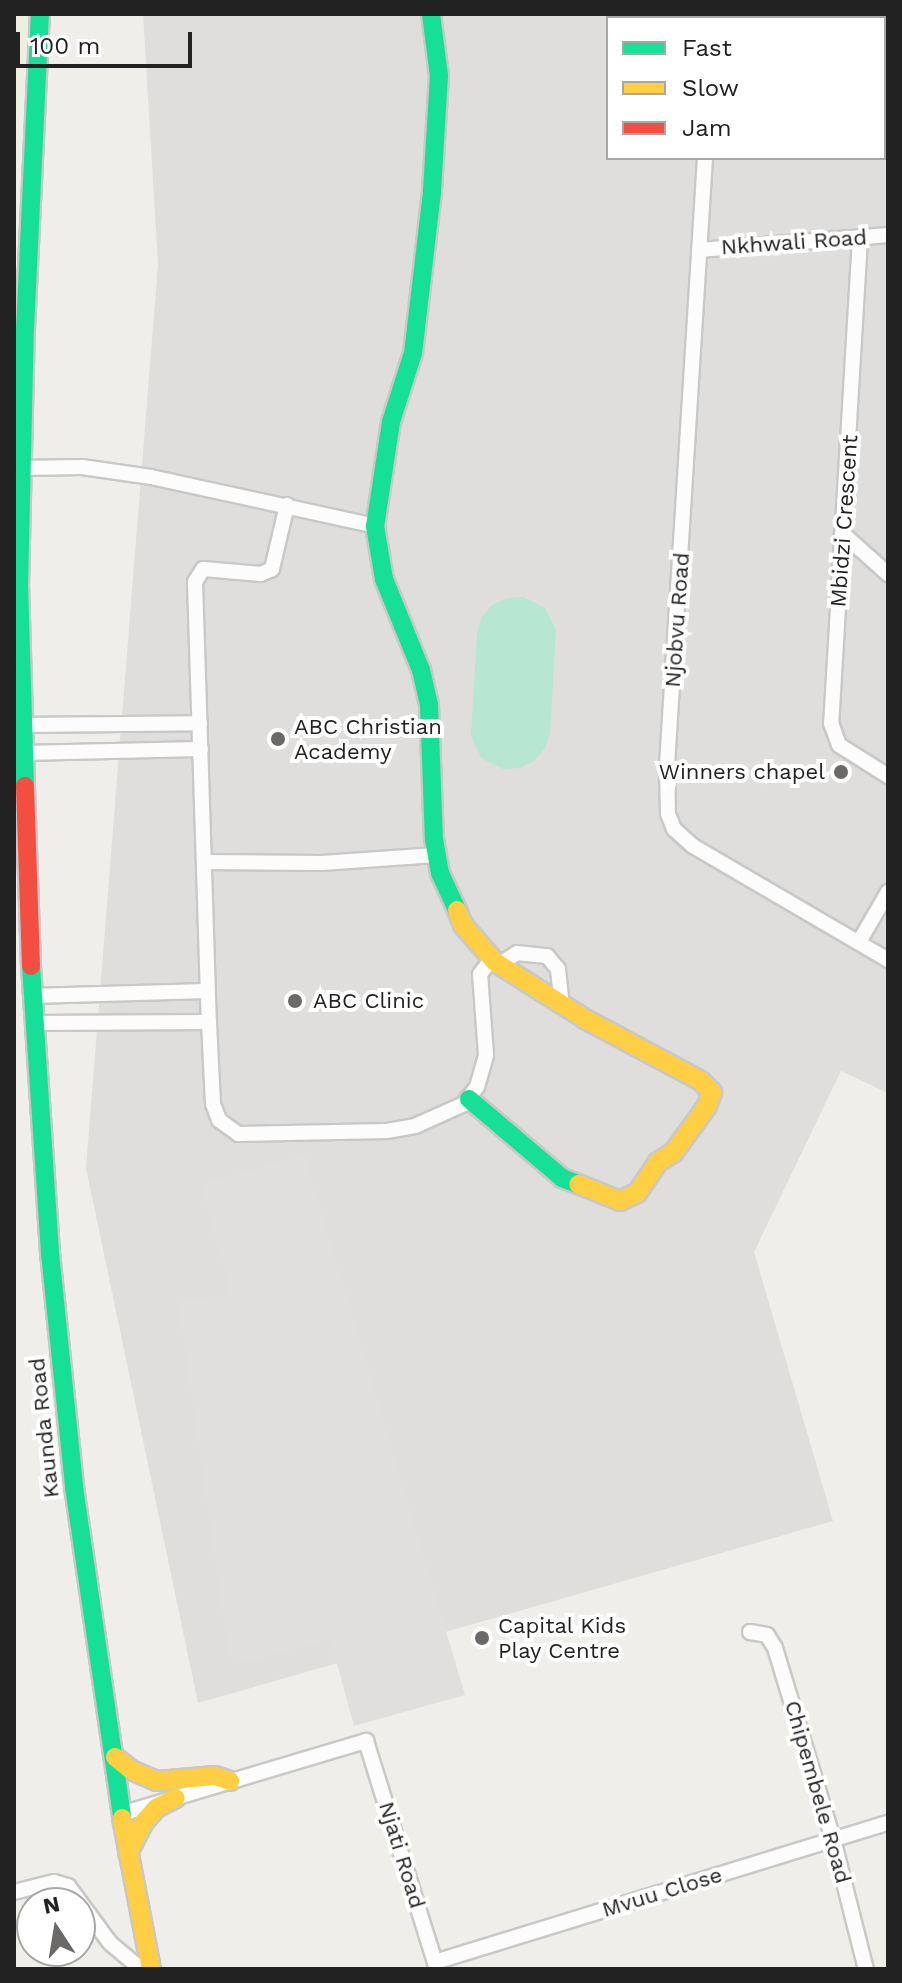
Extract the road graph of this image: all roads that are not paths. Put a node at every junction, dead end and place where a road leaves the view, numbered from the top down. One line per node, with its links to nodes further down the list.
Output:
1 (40, 14): 7 (main road, Kaunda Road)
2 (431, 14): 9 (main road)
3 (705, 160): 6 (street, Njobvu Road)
4 (888, 235): 5 (street, Nkhwali Road)
5 (860, 238): 6 (street, Nkhwali Road); 10 (street, Mbidzi Crescent)
6 (699, 250): 21 (street, Njobvu Road)
7 (20, 468): 8 (street); 13 (main road, Kaunda Road)
8 (287, 505): 9 (street); 12 (street)
9 (375, 526): 18 (main road)
10 (842, 533): 11 (street); 16 (street, Mbidzi Crescent)
11 (888, 574)
12 (200, 723): 13 (street); 14 (street)
13 (21, 725): 15 (main road, Kaunda Road)
14 (201, 749): 15 (street); 19 (street)
15 (22, 753): 17 (main road, Kaunda Road)
16 (888, 776)
17 (19, 822): 25 (main road, Kaunda Road)
18 (436, 855): 19 (street); 23 (main road)
19 (206, 862): 24 (street)
20 (888, 892): 21 (street)
21 (859, 942): 22 (street, Njobvu Road)
22 (888, 960)
23 (497, 964): 26 (main road); 26 (street); 29 (street)
24 (207, 991): 25 (street); 27 (street)
25 (31, 996): 28 (main road, Kaunda Road)
26 (562, 1005): 29 (main road)
27 (209, 1022): 28 (street); 29 (street)
28 (33, 1023): 31 (main road, Kaunda Road)
29 (469, 1099)
30 (750, 1632): 36 (street, Chipembele Road)
31 (115, 1757): 32 (main road); 34 (main road, Kaunda Road)
32 (230, 1781): 33 (street); 39 (street, Njati Road)
33 (176, 1798): 34 (street); 37 (main road)
34 (121, 1814): 37 (main road, Kaunda Road)
35 (888, 1823): 36 (street, Mvuu Close)
36 (833, 1839): 39 (street, Mvuu Close); 41 (street, Chipembele Road)
37 (127, 1855): 40 (main road, Kaunda Road)
38 (14, 1892): 40 (street)
39 (436, 1966)
40 (150, 1968)
41 (866, 1969)

